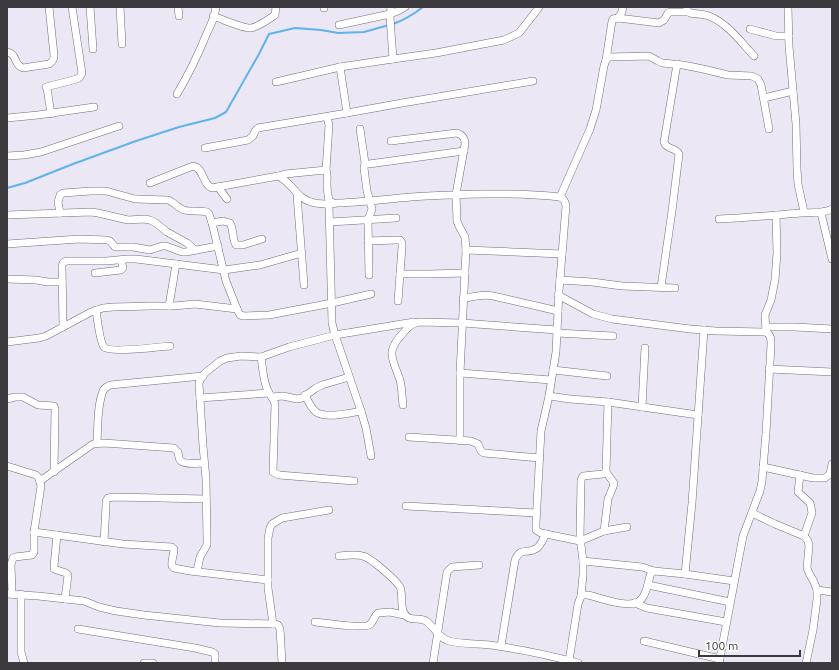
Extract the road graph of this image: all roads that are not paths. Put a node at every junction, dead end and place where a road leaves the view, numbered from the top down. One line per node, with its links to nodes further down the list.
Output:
1 (49, 7): 22 (street)
2 (72, 7): 35 (street)
3 (90, 7): 21 (street)
4 (120, 7): 20 (street)
5 (178, 7): 14 (street)
6 (216, 7): 15 (street)
7 (276, 7): 15 (street)
8 (405, 7): 13 (street)
9 (539, 7): 24 (street)
10 (623, 7): 16 (street)
11 (788, 7): 19 (street)
12 (687, 9): 16 (street); 23 (street)
13 (390, 13): 17 (street); 24 (street)
14 (179, 16)
15 (213, 16): 31 (street)
16 (618, 18): 25 (street)
17 (339, 25)
18 (750, 29): 19 (street)
19 (789, 36): 30 (street)
20 (122, 44)
21 (93, 49)
22 (7, 52)
23 (754, 56)
24 (393, 59): 27 (street)
25 (606, 60): 26 (street); 52 (street)
26 (677, 64): 32 (street); 87 (street)
27 (340, 67): 29 (street); 34 (street)
28 (533, 81): 34 (street)
29 (276, 82)
30 (793, 91): 32 (street); 57 (street)
31 (177, 94)
32 (764, 98): 40 (street)
33 (94, 107): 35 (street)
34 (347, 113): 36 (street)
35 (51, 114): 37 (street)
36 (327, 117): 42 (street); 46 (street)
37 (7, 118)
38 (119, 126): 44 (street)
39 (360, 128): 54 (street)
40 (769, 130)
41 (391, 141): 43 (street)
42 (205, 148)
43 (464, 151): 45 (street); 51 (street)
44 (7, 156)
45 (369, 164)
46 (326, 170): 47 (street); 55 (street)
47 (278, 176): 49 (street); 50 (street)
48 (150, 182): 49 (street)
49 (218, 187): 53 (street)
50 (297, 194): 55 (street); 73 (street)
51 (456, 194): 52 (street); 54 (street); 72 (street)
52 (560, 197): 74 (street)
53 (227, 199)
54 (370, 201): 55 (street); 64 (street)
55 (329, 204): 65 (street)
56 (832, 209): 59 (street)
57 (804, 212): 59 (street); 61 (street)
58 (60, 213): 60 (street); 66 (street); 71 (street)
59 (821, 213): 75 (street)
60 (7, 215)
61 (776, 215): 63 (street); 103 (street)
62 (396, 218): 64 (street)
63 (719, 219)
64 (368, 220): 65 (street); 68 (street)
65 (330, 222): 93 (street)
66 (212, 223): 67 (street); 70 (street)
67 (262, 239)
68 (368, 241): 81 (street); 82 (street)
69 (7, 244): 71 (street)
70 (218, 246): 71 (street); 78 (street)
71 (195, 250)
72 (466, 250): 74 (street); 80 (street)
73 (302, 252): 78 (street); 86 (street)
74 (562, 254): 84 (street)
75 (832, 259)
76 (121, 260): 77 (street); 79 (street); 85 (street)
77 (176, 264): 78 (street); 94 (street)
78 (224, 270): 95 (street)
79 (95, 273)
80 (465, 273): 81 (street); 91 (street)
81 (400, 274): 92 (street)
82 (369, 275)
83 (7, 279): 85 (street)
84 (560, 280): 87 (street); 90 (street)
85 (62, 282): 100 (street)
86 (304, 285)
87 (660, 287): 88 (street)
88 (674, 288)
89 (372, 294): 93 (street)
90 (558, 294): 97 (street); 102 (street)
91 (463, 299): 97 (street); 99 (street)
92 (398, 301)
93 (332, 303): 95 (street); 105 (street)
94 (169, 306): 95 (street); 96 (street)
95 (237, 309)
96 (96, 310): 100 (street); 108 (street)
97 (558, 311): 104 (street)
98 (414, 322): 99 (street); 105 (street); 125 (street)
99 (462, 323): 104 (street); 114 (street)
100 (63, 327): 107 (street)
101 (832, 329): 103 (street)
102 (704, 330): 103 (street); 128 (street)
103 (766, 330): 111 (street)
104 (557, 331): 106 (street); 112 (street)
105 (335, 335): 110 (street); 117 (street)
106 (613, 336)
107 (7, 342)
108 (170, 346)
109 (645, 348): 126 (street)
110 (261, 358): 115 (street); 119 (street)
111 (769, 369): 113 (street); 137 (street)
112 (553, 370): 116 (street); 118 (street)
113 (832, 372)
114 (460, 373): 118 (street); 130 (street)
115 (202, 376): 122 (street); 131 (street)
116 (607, 376)
117 (349, 377): 120 (street); 127 (street)
118 (551, 380): 121 (street)
119 (270, 395): 120 (street); 122 (street); 142 (street)
120 (306, 395): 127 (street)
121 (549, 396): 124 (street); 133 (street)
122 (200, 398): 134 (street)
123 (7, 399): 138 (street)
124 (608, 402): 126 (street); 139 (street)
125 (403, 405)
126 (642, 406): 128 (street)
127 (361, 411): 132 (street)
128 (698, 415): 161 (street)
129 (409, 437): 130 (street)
130 (460, 441): 133 (street)
131 (97, 443): 134 (street); 138 (street)
132 (372, 456)
133 (540, 458): 146 (street)
134 (204, 463): 143 (street)
135 (832, 464): 140 (street)
136 (7, 466): 141 (street)
137 (763, 467): 140 (street); 147 (street)
138 (54, 472): 141 (street)
139 (606, 472): 149 (street); 154 (street)
140 (800, 475): 153 (street)
141 (40, 481): 150 (street)
142 (354, 481)
143 (206, 499): 155 (street); 159 (street)
144 (406, 506): 146 (street)
145 (328, 510): 162 (street)
146 (536, 513): 151 (street)
147 (752, 513): 153 (street); 163 (street)
148 (627, 527): 149 (street)
149 (604, 531): 154 (street)
150 (34, 532): 152 (street); 167 (street)
151 (546, 534): 154 (street); 180 (street)
152 (57, 536): 155 (street); 170 (street)
153 (804, 536): 165 (street)
154 (580, 541): 157 (street)
155 (104, 542): 159 (street)
156 (339, 556): 173 (street)
157 (583, 560): 160 (street); 169 (street)
158 (479, 565): 178 (street)
159 (197, 571): 162 (street)
160 (654, 571): 161 (street); 164 (street)
161 (685, 574): 163 (street)
162 (268, 580): 176 (street)
163 (734, 581): 171 (street)
164 (648, 585): 171 (street); 172 (street)
165 (817, 590): 166 (street); 190 (street)
166 (832, 592)
167 (9, 594): 168 (street)
168 (21, 594): 170 (street); 183 (street)
169 (581, 596): 172 (street); 181 (street)
170 (65, 599): 176 (street)
171 (730, 602): 175 (street)
172 (635, 603): 175 (street)
173 (404, 615): 174 (street); 178 (street)
174 (315, 622)
175 (726, 622): 182 (street)
176 (273, 624): 187 (street)
177 (78, 629): 186 (street)
178 (438, 634): 180 (street); 188 (street)
179 (644, 642): 182 (street)
180 (501, 646): 181 (street)
181 (568, 661): 189 (street)
182 (719, 661)
183 (24, 663)
184 (144, 663): 185 (street)
185 (153, 663)
186 (215, 663)
187 (282, 663)
188 (433, 663)
189 (578, 663)
190 (806, 663)

